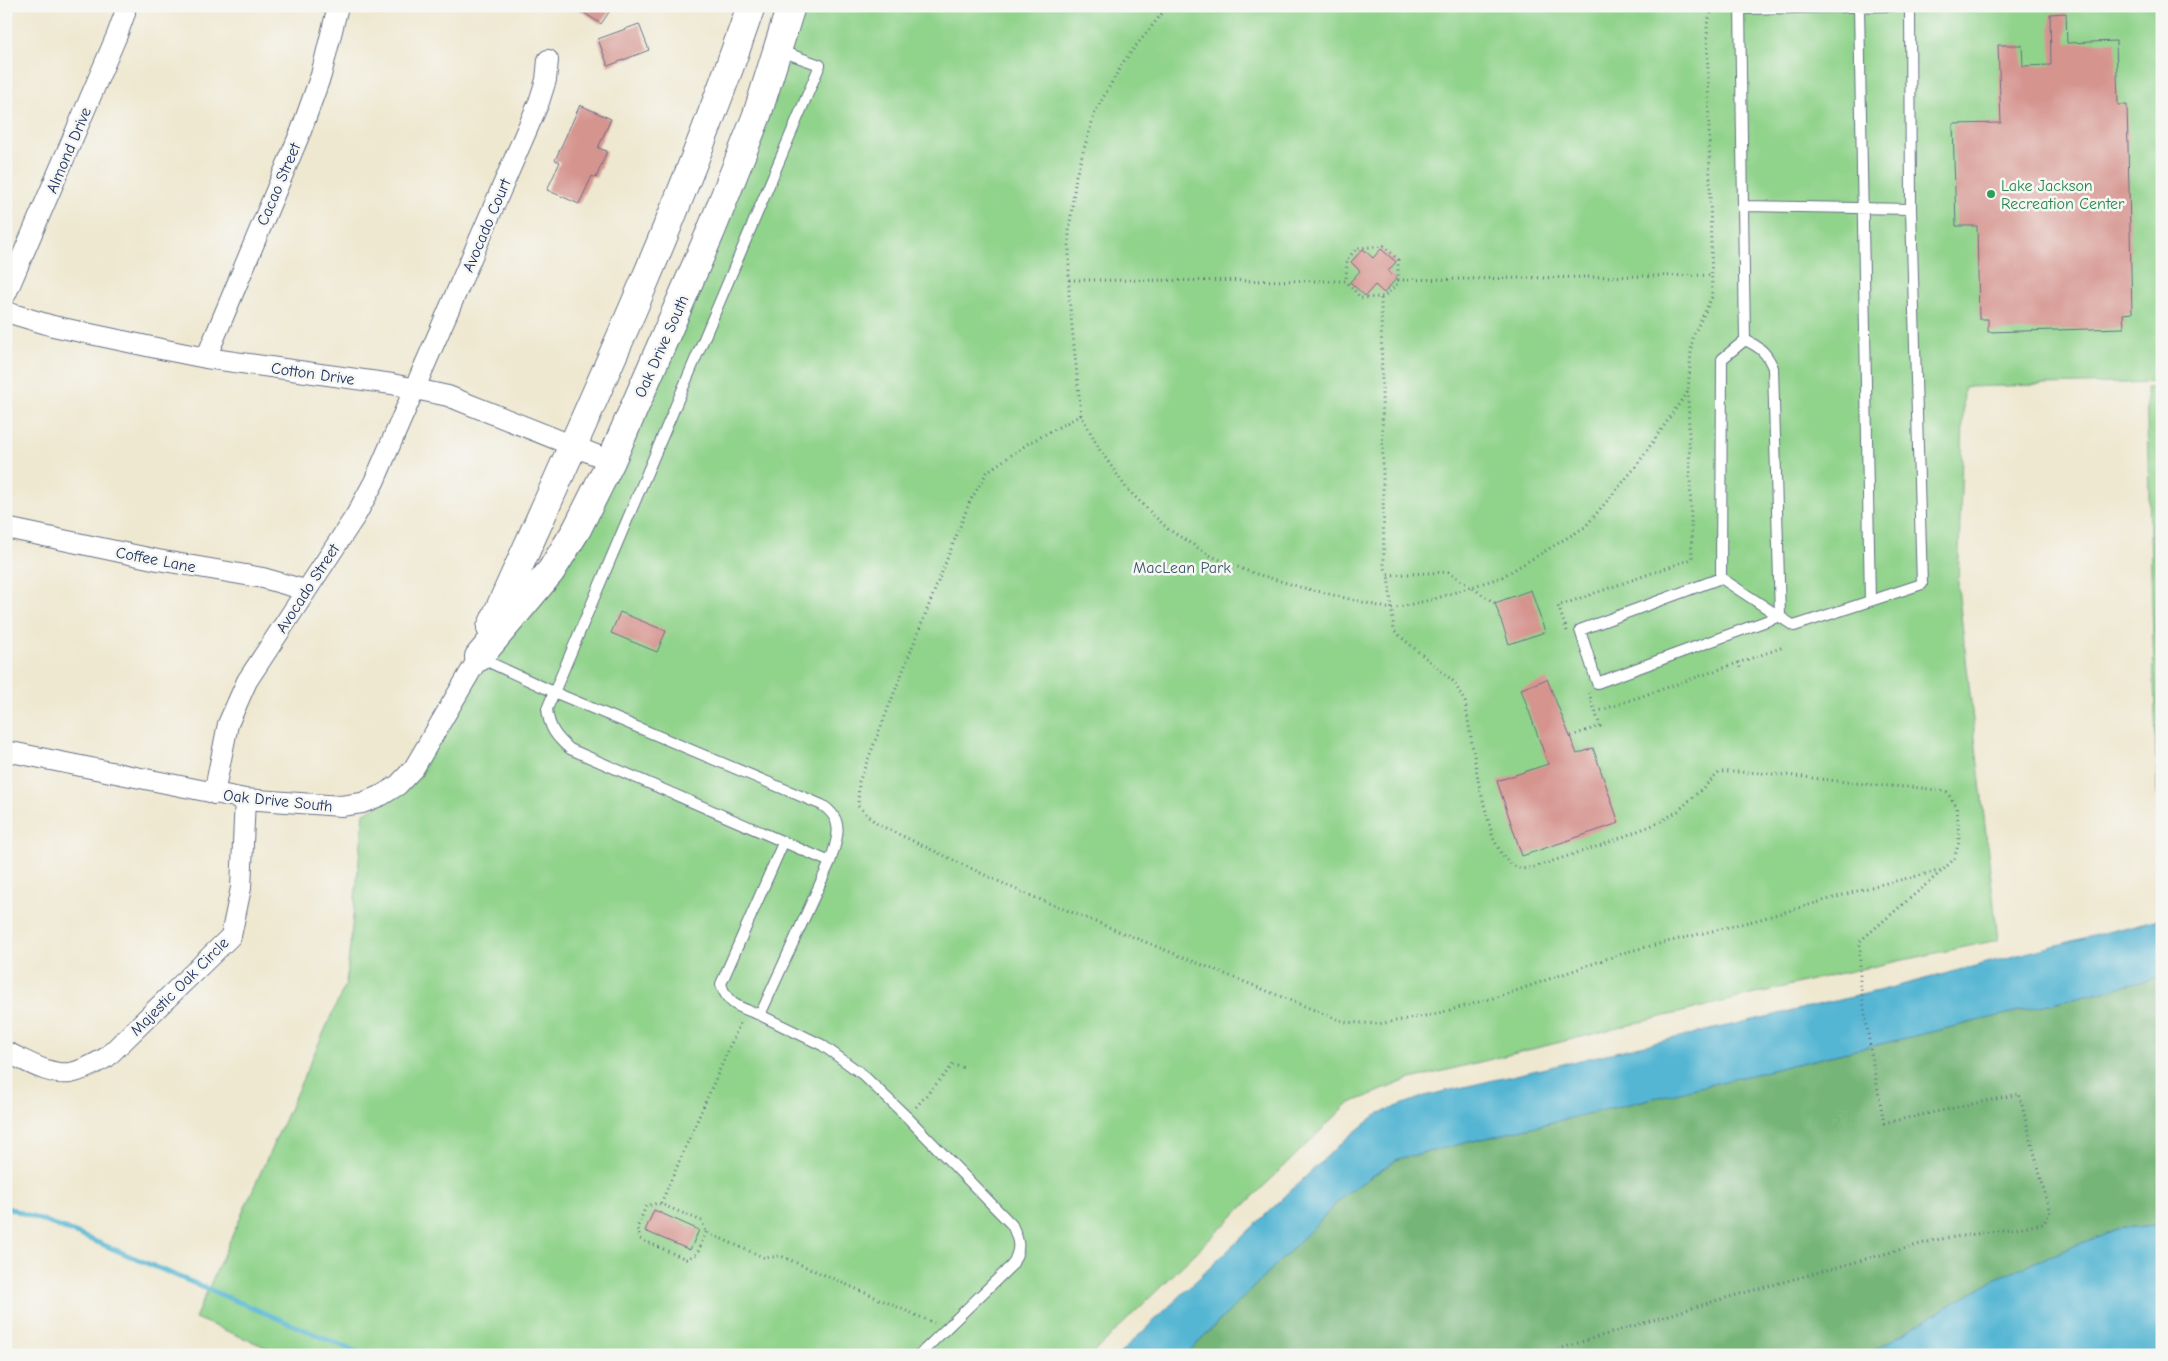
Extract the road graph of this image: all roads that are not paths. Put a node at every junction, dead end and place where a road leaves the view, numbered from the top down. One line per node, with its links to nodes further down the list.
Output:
1 (124, 6): 14 (street, Almond Drive)
2 (338, 6): 17 (street, Cacao Street)
3 (751, 6): 19 (street, Oak Drive South)
4 (791, 6): 9 (street, Oak Drive South)
5 (1892, 6): 8 (lane)
6 (1910, 6): 13 (lane)
7 (1741, 7): 8 (lane); 11 (lane)
8 (1859, 8): 12 (lane)
9 (777, 50): 20 (street, Oak Drive South); 27 (lane)
10 (548, 60): 18 (street, Avocado Court)
11 (1744, 206): 12 (lane); 16 (lane)
12 (1862, 208): 13 (lane); 24 (lane)
13 (1911, 208): 24 (lane)
14 (6, 294)
15 (6, 312): 17 (street, Cotton Drive)
16 (1745, 340): 22 (lane); 25 (lane)
17 (206, 358): 18 (street, Cotton Drive)
18 (416, 388): 19 (street, Cotton Drive); 23 (street, Avocado Street)
19 (574, 446): 20 (street, Cotton Drive); 26 (street, Oak Drive South)
20 (611, 460): 26 (street, Oak Drive South)
21 (6, 528): 23 (street, Coffee Lane)
22 (1721, 578): 25 (lane); 25 (lane)
23 (305, 590): 29 (street, Avocado Street)
24 (1870, 601): 25 (lane)
25 (1780, 616)
26 (478, 657): 27 (lane); 30 (street, Oak Drive South)
27 (556, 693): 31 (lane); 32 (lane)
28 (6, 751): 29 (street, Oak Drive South)
29 (214, 794): 30 (street, Oak Drive South)
30 (245, 799): 34 (street, Majestic Oak Circle)
31 (783, 843): 32 (lane); 33 (lane)
32 (830, 862): 33 (lane)
33 (760, 1016): 35 (lane)
34 (6, 1052)
35 (919, 1355)

